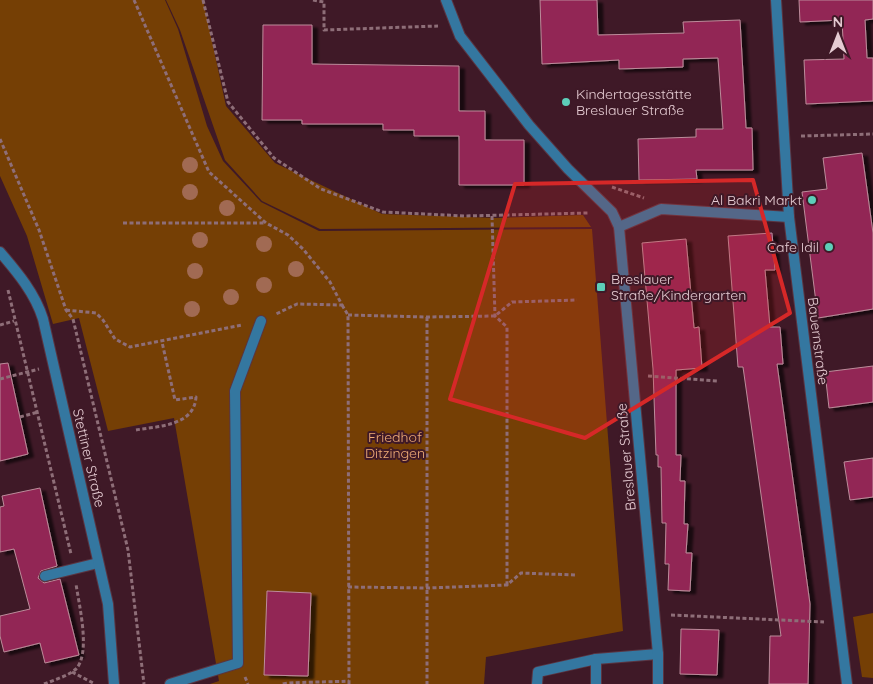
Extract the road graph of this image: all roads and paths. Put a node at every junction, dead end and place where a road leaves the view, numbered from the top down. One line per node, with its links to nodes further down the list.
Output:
1 (134, 0): 16 (path)
2 (203, 0): 13 (path)
3 (313, 0): 6 (path)
4 (446, 0): 6 (street, Breslauer Straße)
5 (776, 0): 8 (street, Bauernstraße)
6 (456, 26): 10 (street, Breslauer Straße)
7 (873, 134): 8 (path)
8 (782, 137): 14 (street, Bauernstraße)
9 (0, 139): 22 (path)
10 (582, 182): 11 (path); 12 (street, Breslauer Straße)
11 (661, 209): 14 (street); 17 (street)
12 (612, 212): 13 (path); 17 (street, Breslauer Straße)
13 (492, 216): 24 (path)
14 (789, 217): 46 (street, Bauernstraße)
15 (123, 223): 16 (path)
16 (266, 223): 21 (path)
17 (619, 227): 47 (street, Breslauer Straße)
18 (0, 252): 19 (street, Stettiner Straße)
19 (16, 271): 26 (path); 30 (street, Stettiner Straße)
20 (577, 300): 24 (path)
21 (342, 305): 23 (path); 27 (path)
22 (66, 310): 29 (path); 54 (path)
23 (348, 315): 25 (path); 43 (path)
24 (495, 316): 25 (path); 42 (path)
25 (426, 317): 44 (path)
26 (14, 321): 28 (path); 31 (path)
27 (261, 321): 29 (path); 55 (street)
28 (0, 325)
29 (162, 342): 37 (path)
30 (54, 366): 31 (path); 38 (street, Stettiner Straße)
31 (29, 372): 33 (path); 35 (path)
32 (650, 376): 34 (path)
33 (0, 379)
34 (717, 381)
35 (38, 412): 36 (path); 39 (path)
36 (20, 417)
37 (136, 430)
38 (98, 563): 39 (street); 53 (street, Stettiner Straße)
39 (74, 569): 41 (street); 49 (path)
40 (574, 575): 42 (path)
41 (45, 576)
42 (507, 585): 44 (path)
43 (348, 587): 44 (path); 50 (path)
44 (428, 588): 57 (path)
45 (669, 615): 46 (path)
46 (840, 623): 61 (street, Bauernstraße)
47 (658, 654): 48 (street); 60 (street, Breslauer Straße)
48 (596, 659): 58 (street); 59 (street)
49 (72, 672): 51 (path); 52 (path)
50 (349, 683): 56 (path)
51 (44, 684)
52 (94, 684)
53 (114, 684)
54 (144, 684)
55 (170, 684)
56 (283, 684)
57 (427, 684)
58 (537, 684)
59 (596, 684)
60 (658, 684)
61 (847, 684)

